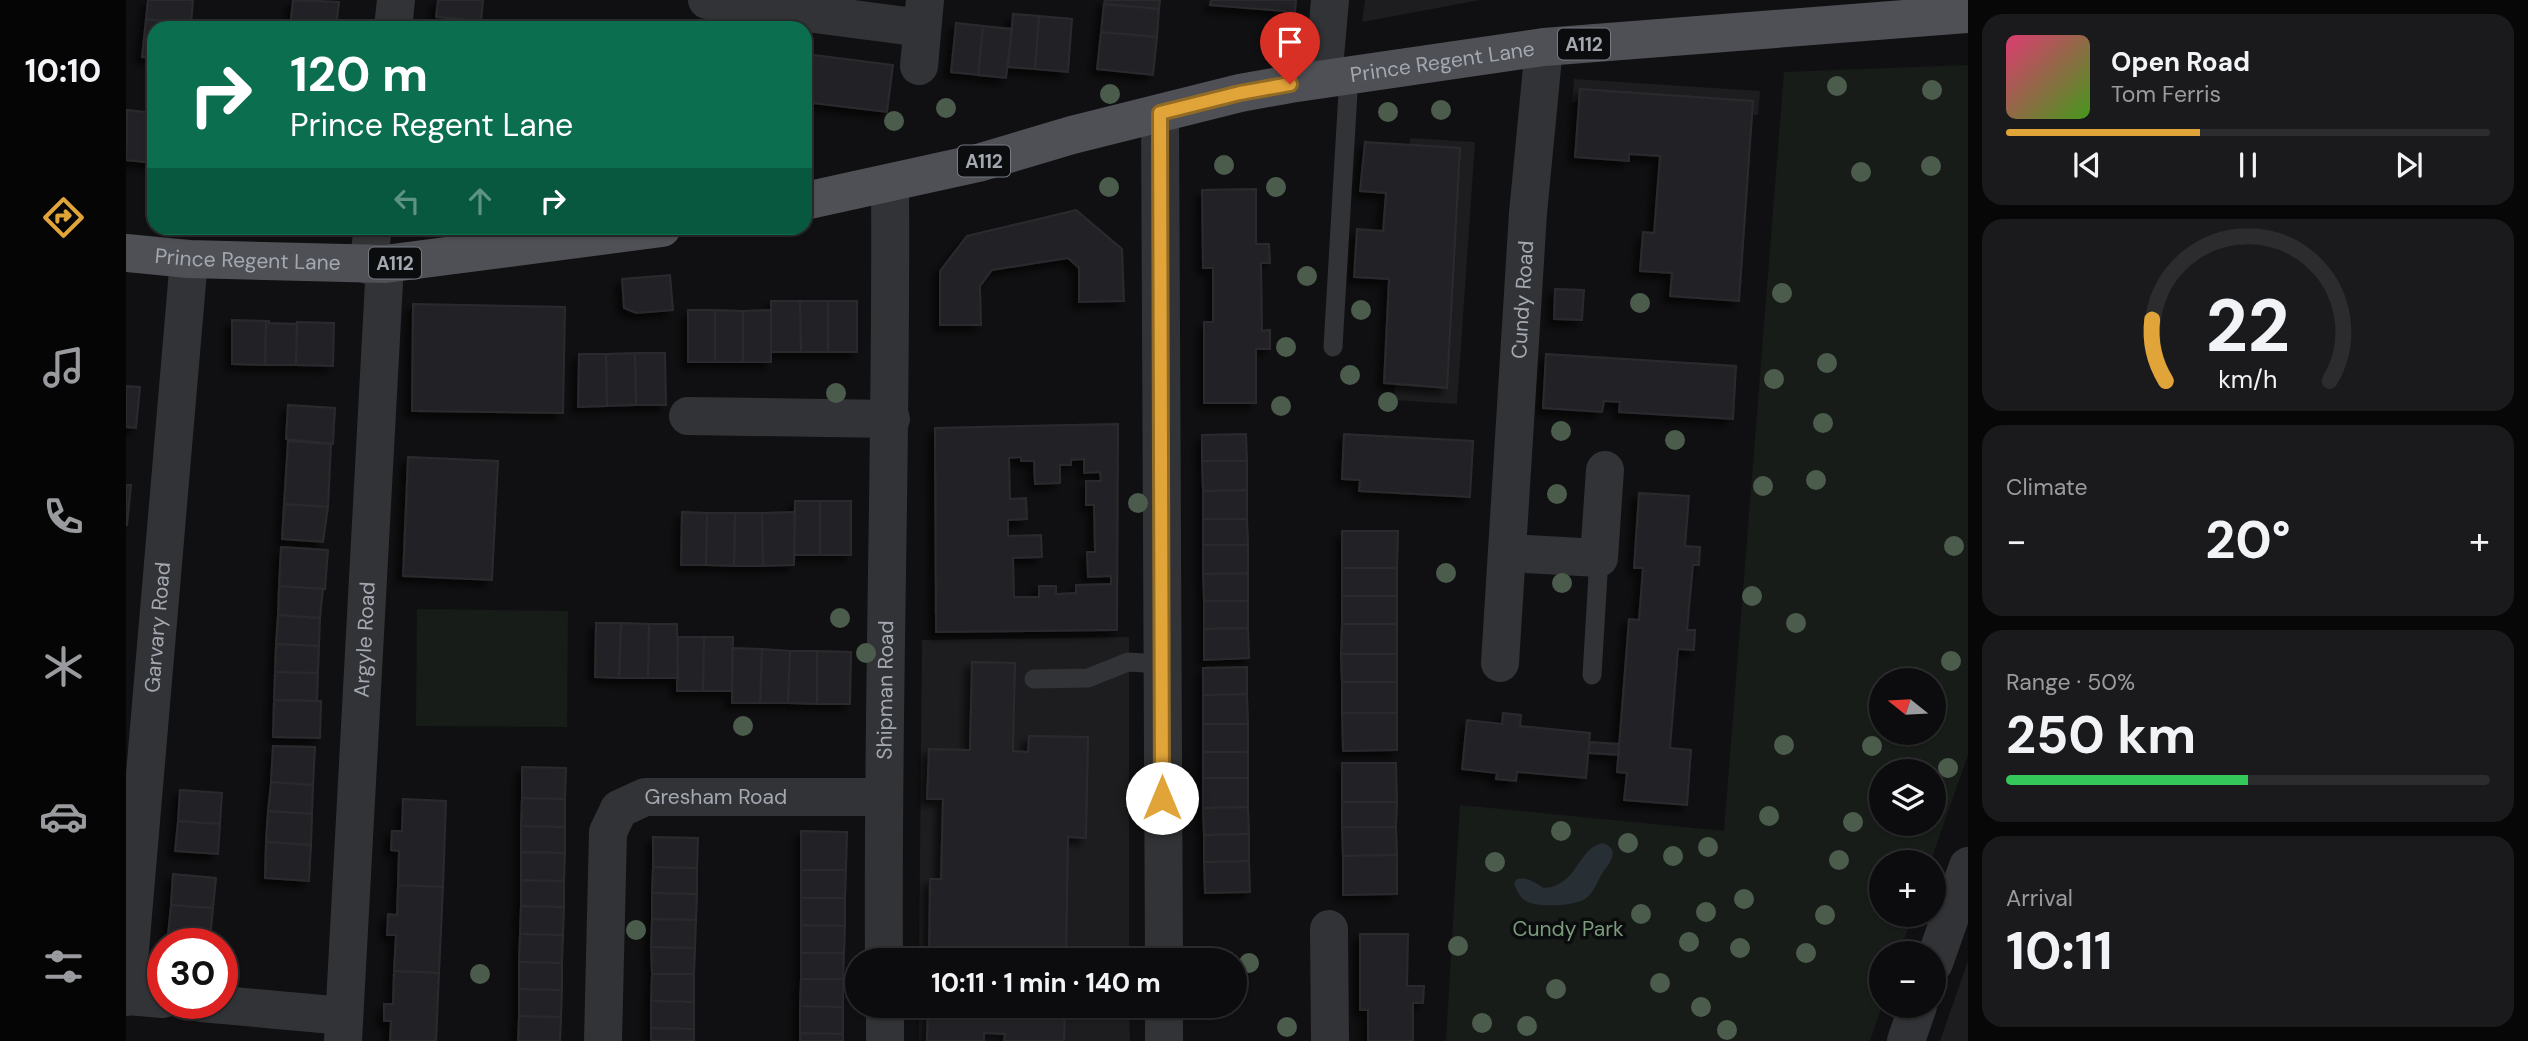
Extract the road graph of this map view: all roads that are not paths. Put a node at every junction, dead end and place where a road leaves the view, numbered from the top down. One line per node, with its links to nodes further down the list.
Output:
1 (396, 0): 6 (street)
2 (707, 0): 4 (street); 7 (street)
3 (1330, 0): 10 (street)
4 (923, 14): 9 (street)
5 (1968, 14): 8 (main road, Prince Regent Lane / A112)
6 (394, 21)
7 (705, 21)
8 (1544, 47): 10 (main road, Prince Regent Lane / A112); 23 (street, Cundy Road)
9 (919, 66)
10 (1336, 77): 11 (main road, Prince Regent Lane / A112); 19 (lane)
11 (1160, 113): 12 (main road, Prince Regent Lane / A112); 26 (street)
12 (890, 183): 13 (main road, Prince Regent Lane / A112); 21 (street, Shipman Road)
13 (812, 200)
14 (374, 235): 18 (street, Argyle Road)
15 (607, 235): 18 (main road, Prince Regent Lane / A112)
16 (126, 253): 17 (main road, Prince Regent Lane / A112)
17 (189, 259): 18 (main road, Prince Regent Lane / A112); 35 (street, Garvary Road)
18 (377, 264): 41 (street, Argyle Road)
19 (1333, 347)
20 (688, 416): 21 (street)
21 (891, 419): 29 (street, Shipman Road)
22 (1605, 470): 24 (street)
23 (1507, 552): 24 (street); 25 (street, Cundy Road)
24 (1599, 558): 27 (lane)
25 (1500, 663)
26 (1161, 664): 28 (lane); 34 (street)
27 (1591, 675)
28 (1034, 680)
29 (883, 797): 33 (street, Shipman Road); 42 (street, Gresham Road)
30 (1968, 866): 32 (street)
31 (1329, 929): 45 (street)
32 (1942, 941)
33 (884, 948)
34 (1164, 948)
35 (126, 997): 36 (street)
36 (147, 998)
37 (238, 1009): 41 (street, Argyle Road)
38 (885, 1018): 43 (street)
39 (1164, 1018): 44 (street)
40 (1915, 1018): 46 (street)
41 (344, 1028)
42 (603, 1041)
43 (885, 1041)
44 (1164, 1041)
45 (1330, 1041)
46 (1906, 1041)

